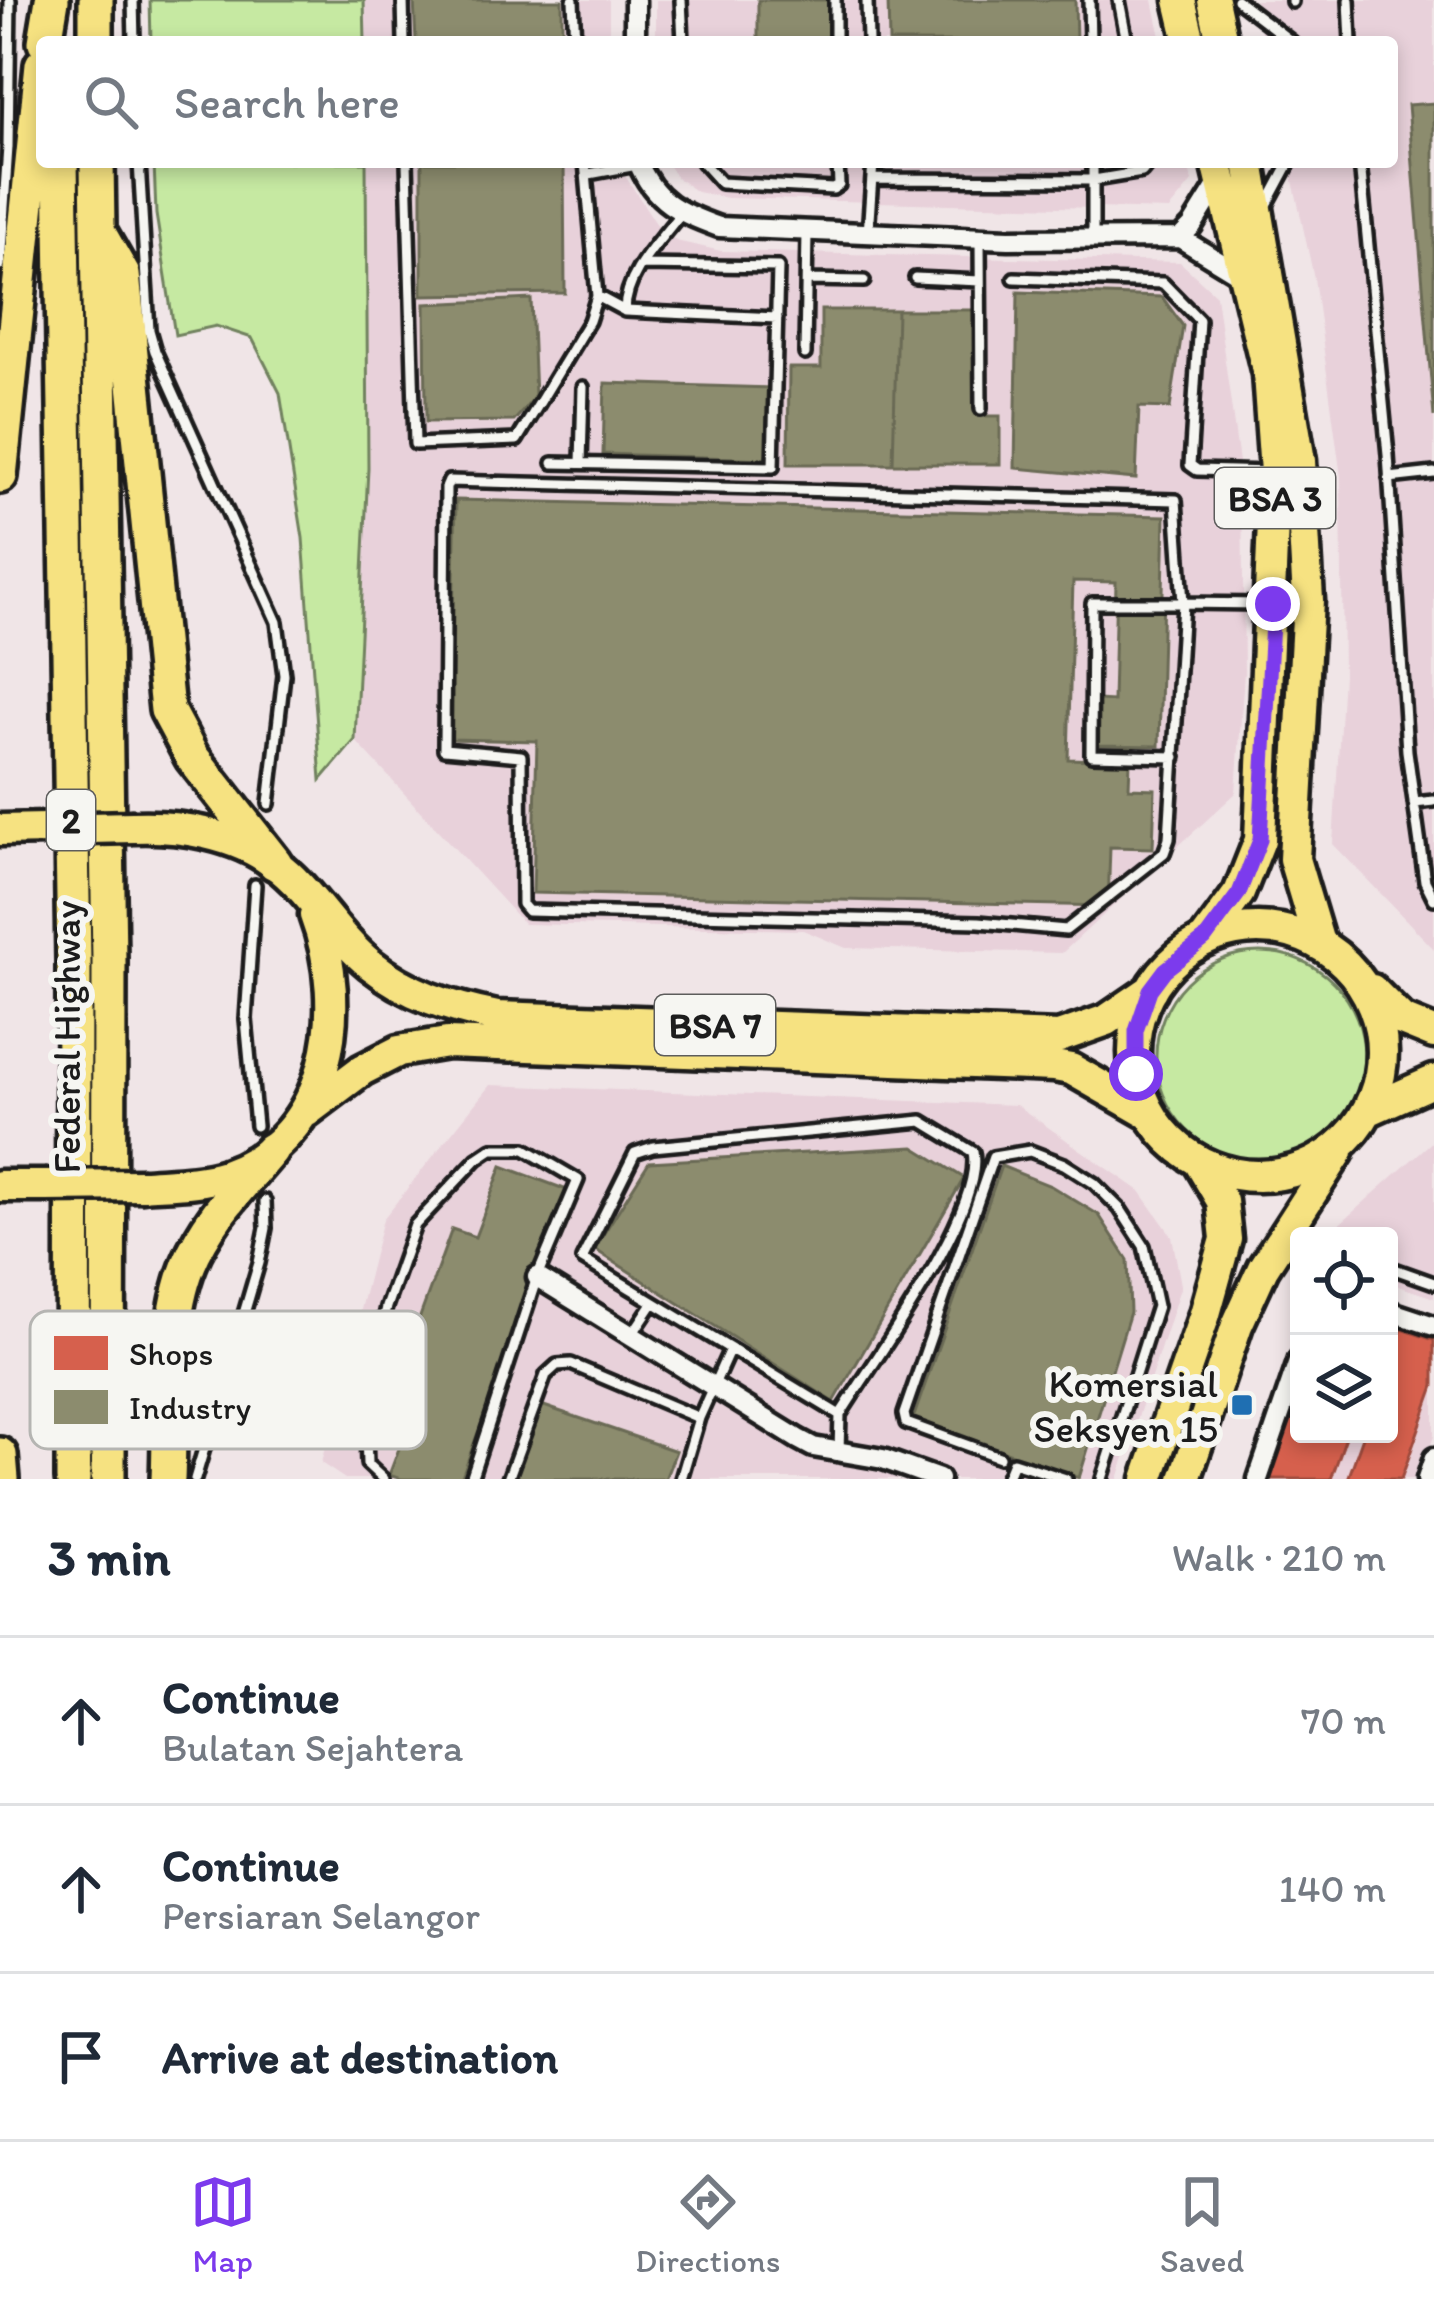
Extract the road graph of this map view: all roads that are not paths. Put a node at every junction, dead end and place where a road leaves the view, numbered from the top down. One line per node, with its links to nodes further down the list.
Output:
1 (10, 0): 59 (lane)
2 (55, 0): 17 (highway); 18 (highway)
3 (96, 0): 19 (highway)
4 (133, 0): 20 (lane)
5 (403, 0): 21 (lane)
6 (573, 0): 22 (lane)
7 (635, 0): 23 (street)
8 (681, 0): 24 (lane)
9 (835, 0): 25 (lane)
10 (866, 0): 26 (lane)
11 (1088, 0): 27 (lane)
12 (1119, 0): 28 (lane)
13 (1180, 0): 29 (main road)
14 (1213, 0): 30 (main road)
15 (1237, 0): 31 (lane)
16 (1349, 0): 32 (lane)
17 (46, 36)
18 (59, 36)
19 (96, 36)
20 (134, 36)
21 (404, 36)
22 (575, 36)
23 (634, 36)
24 (682, 36)
25 (836, 36)
26 (868, 36)
27 (1090, 36)
28 (1126, 36)
29 (1189, 36)
30 (1221, 36)
31 (1284, 36)
32 (1351, 36)
33 (36, 126): 72 (highway)
34 (61, 168): 111 (highway, Federal Highway / 2)
35 (97, 168): 53 (highway, Federal Highway / 2)
36 (139, 168): 68 (lane)
37 (407, 168): 67 (lane)
38 (587, 168): 67 (lane)
39 (640, 168): 51 (street)
40 (707, 168): 41 (lane)
41 (838, 168)
42 (873, 168): 49 (lane)
43 (1093, 168): 50 (lane)
44 (1145, 168): 50 (lane)
45 (1250, 168): 52 (main road, BSA 3)
46 (1287, 168): 52 (lane)
47 (1361, 168): 82 (lane)
48 (1219, 170): 58 (street); 61 (main road, BSA 3)
49 (874, 179): 50 (lane); 55 (lane)
50 (1094, 180): 57 (lane)
51 (680, 214): 54 (street); 60 (lane)
52 (1261, 216): 94 (main road, BSA 3)
53 (98, 231): 74 (highway); 112 (highway, Federal Highway / 2)
54 (807, 232): 55 (street); 64 (lane)
55 (868, 234): 56 (street)
56 (980, 237): 57 (street); 66 (lane)
57 (1093, 238): 58 (street)
58 (1180, 238): 61 (street)
59 (0, 265)
60 (642, 265): 69 (lane); 71 (lane)
61 (1244, 277): 79 (main road, BSA 3)
62 (915, 278): 66 (lane)
63 (1014, 278): 79 (lane)
64 (807, 280): 65 (lane); 73 (lane)
65 (864, 281)
66 (980, 281): 76 (lane)
67 (597, 296): 69 (lane)
68 (146, 298): 74 (lane); 88 (lane)
69 (625, 311): 71 (lane)
70 (0, 315): 72 (lane)
71 (777, 318): 78 (lane)
72 (14, 350): 81 (highway)
73 (805, 354)
74 (133, 356): 90 (highway)
75 (583, 387): 78 (lane)
76 (981, 410)
77 (553, 463): 78 (lane)
78 (581, 463)
79 (1275, 472): 84 (main road, BSA 3)
80 (1434, 473): 82 (lane)
81 (0, 476)
82 (1389, 478): 87 (lane)
83 (1183, 604): 84 (lane); 85 (lane); 85 (lane); 85 (lane)
84 (1273, 604): 93 (main road, BSA 3)
85 (1175, 757)
86 (1434, 801): 87 (lane)
87 (1414, 803): 92 (lane)
88 (269, 804)
89 (0, 830): 90 (main road, bridge)
90 (265, 874): 91 (main road); 103 (lane)
91 (308, 898): 96 (main road, BSA 7); 100 (main road)
92 (1434, 899)
93 (1205, 939): 94 (main road); 96 (main road)
94 (1319, 943): 95 (main road)
95 (1355, 973): 97 (main road); 99 (main road)
96 (1150, 990): 101 (main road)
97 (1434, 1034)
98 (1434, 1081): 99 (main road)
99 (1367, 1111): 102 (main road)
100 (306, 1112): 101 (main road, BSA 7); 103 (main road)
101 (1151, 1115): 104 (main road)
102 (1348, 1137): 104 (main road); 145 (main road)
103 (264, 1138): 105 (main road, bridge); 113 (highway)
104 (1199, 1162): 144 (main road)
105 (0, 1186)
106 (266, 1201): 114 (lane)
107 (1398, 1270): 109 (lane)
108 (537, 1277): 115 (lane); 118 (street); 137 (lane)
109 (1434, 1283)
110 (653, 1303): 118 (lane); 119 (lane); 122 (lane)
111 (73, 1311)
112 (108, 1311)
113 (176, 1311)
114 (242, 1311)
115 (385, 1311)
116 (1398, 1314): 117 (street)
117 (1434, 1326)
118 (632, 1336): 121 (street)
119 (730, 1349): 121 (lane); 122 (lane)
120 (1290, 1385): 146 (street)
121 (712, 1386): 123 (lane); 127 (street)
122 (839, 1415): 127 (lane)
123 (699, 1418): 138 (lane); 139 (lane)
124 (73, 1449): 133 (highway, Federal Highway / 2)
125 (108, 1449): 134 (highway, Federal Highway / 2)
126 (367, 1449): 136 (lane)
127 (839, 1451): 140 (street)
128 (0, 1455): 132 (highway)
129 (999, 1457): 143 (lane)
130 (1434, 1458): 147 (street)
131 (183, 1472): 135 (lane)
132 (2, 1479)
133 (73, 1479)
134 (108, 1479)
135 (191, 1479)
136 (382, 1479)
137 (471, 1479)
138 (508, 1479)
139 (681, 1479)
140 (939, 1479)
141 (1006, 1479): 142 (lane)
142 (1066, 1479)
143 (1102, 1479)
144 (1148, 1479)
145 (1186, 1479)
146 (1258, 1479)
147 (1427, 1479)

